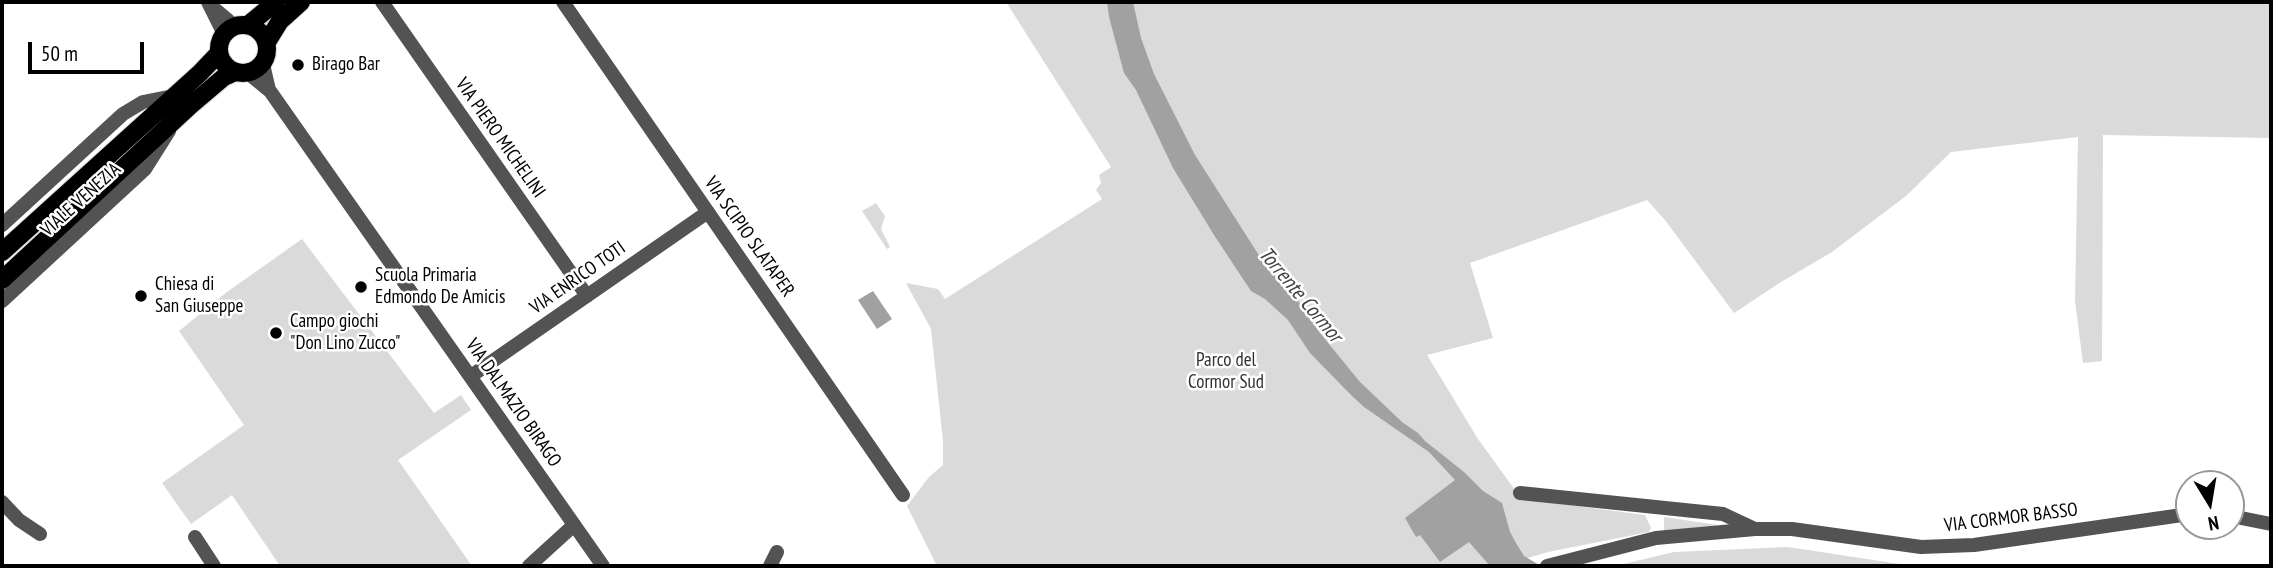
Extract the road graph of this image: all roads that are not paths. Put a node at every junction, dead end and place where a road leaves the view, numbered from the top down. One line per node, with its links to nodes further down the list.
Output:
1 (276, 2): 6 (main road)
2 (302, 2): 7 (main road)
3 (382, 2): 16 (street, VIA PIERO MICHELINI)
4 (563, 2): 12 (street, VIA SCIPIO SLATAPER)
5 (209, 3): 6 (street)
6 (236, 28): 7 (main road); 8 (main road)
7 (267, 42): 9 (main road)
8 (219, 53): 9 (main road); 10 (main road, VIALE VENEZIA)
9 (248, 70): 11 (main road, VIALE VENEZIA); 18 (street, VIA DALMAZIO BIRAGO)
10 (173, 96): 13 (street, VIALE VENEZIA); 14 (main road, VIALE VENEZIA)
11 (176, 120): 15 (main road, VIALE VENEZIA); 17 (street, VIALE VENEZIA)
12 (708, 212): 16 (street, VIA ENRICO TOTI); 20 (street, VIA SCIPIO SLATAPER)
13 (2, 225)
14 (2, 252)
15 (2, 280)
16 (587, 296): 18 (street, VIA ENRICO TOTI)
17 (2, 301)
18 (471, 376): 25 (street, VIA DALMAZIO BIRAGO)
19 (1520, 493): 26 (street, VIA CORMOR BASSO)
20 (902, 495)
21 (2, 502): 27 (street)
22 (2175, 516): 26 (street, VIA CORMOR BASSO)
23 (2245, 519): 24 (street)
24 (2271, 524)
25 (574, 525): 31 (street); 32 (street, VIA DALMAZIO BIRAGO)
26 (1755, 529): 34 (street, VIA CORMOR BASSO)
27 (40, 534)
28 (195, 537): 30 (street)
29 (777, 552): 33 (street)
30 (214, 566)
31 (529, 566)
32 (603, 566)
33 (770, 566)
34 (1547, 566)

